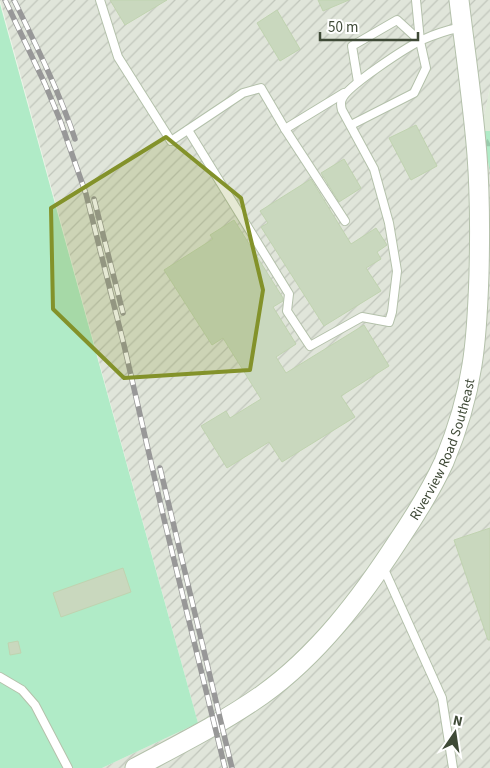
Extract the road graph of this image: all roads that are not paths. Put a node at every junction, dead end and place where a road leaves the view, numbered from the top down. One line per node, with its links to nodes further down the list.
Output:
1 (100, 0): 10 (lane)
2 (416, 0): 5 (lane)
3 (459, 0): 4 (street, Riverview Road Southeast)
4 (462, 27): 5 (lane); 12 (street, Riverview Road Southeast)
5 (420, 41): 6 (lane); 6 (lane); 8 (lane)
6 (358, 82): 7 (lane)
7 (345, 93): 8 (lane); 9 (lane)
8 (351, 125): 10 (lane)
9 (285, 129): 10 (lane); 11 (lane)
10 (188, 130)
11 (345, 221)
12 (382, 565): 15 (street, Riverview Road Southeast); 16 (lane)
13 (0, 677): 14 (lane)
14 (68, 768)
15 (135, 768)
16 (453, 768)

